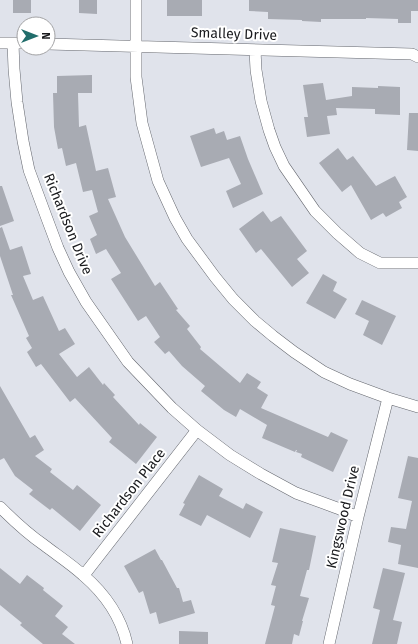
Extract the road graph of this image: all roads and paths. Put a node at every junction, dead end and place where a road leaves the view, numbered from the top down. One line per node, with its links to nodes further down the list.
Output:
1 (136, 0): 5 (street)
2 (0, 43): 3 (street)
3 (16, 43)
4 (56, 44): 5 (street, Smalley Drive)
5 (136, 45): 6 (street, Smalley Drive); 10 (street)
6 (255, 50): 8 (street, Smalley Drive); 9 (street)
7 (16, 56): 12 (street, Richardson Drive)
8 (418, 57)
9 (417, 263)
10 (388, 398): 11 (street); 14 (street, Kingswood Drive)
11 (418, 407)
12 (197, 430): 14 (street, Richardson Drive); 15 (street, Richardson Place)
13 (0, 507): 15 (street)
14 (358, 517): 17 (street, Kingswood Drive)
15 (84, 575): 16 (street)
16 (127, 644)
17 (329, 644)

